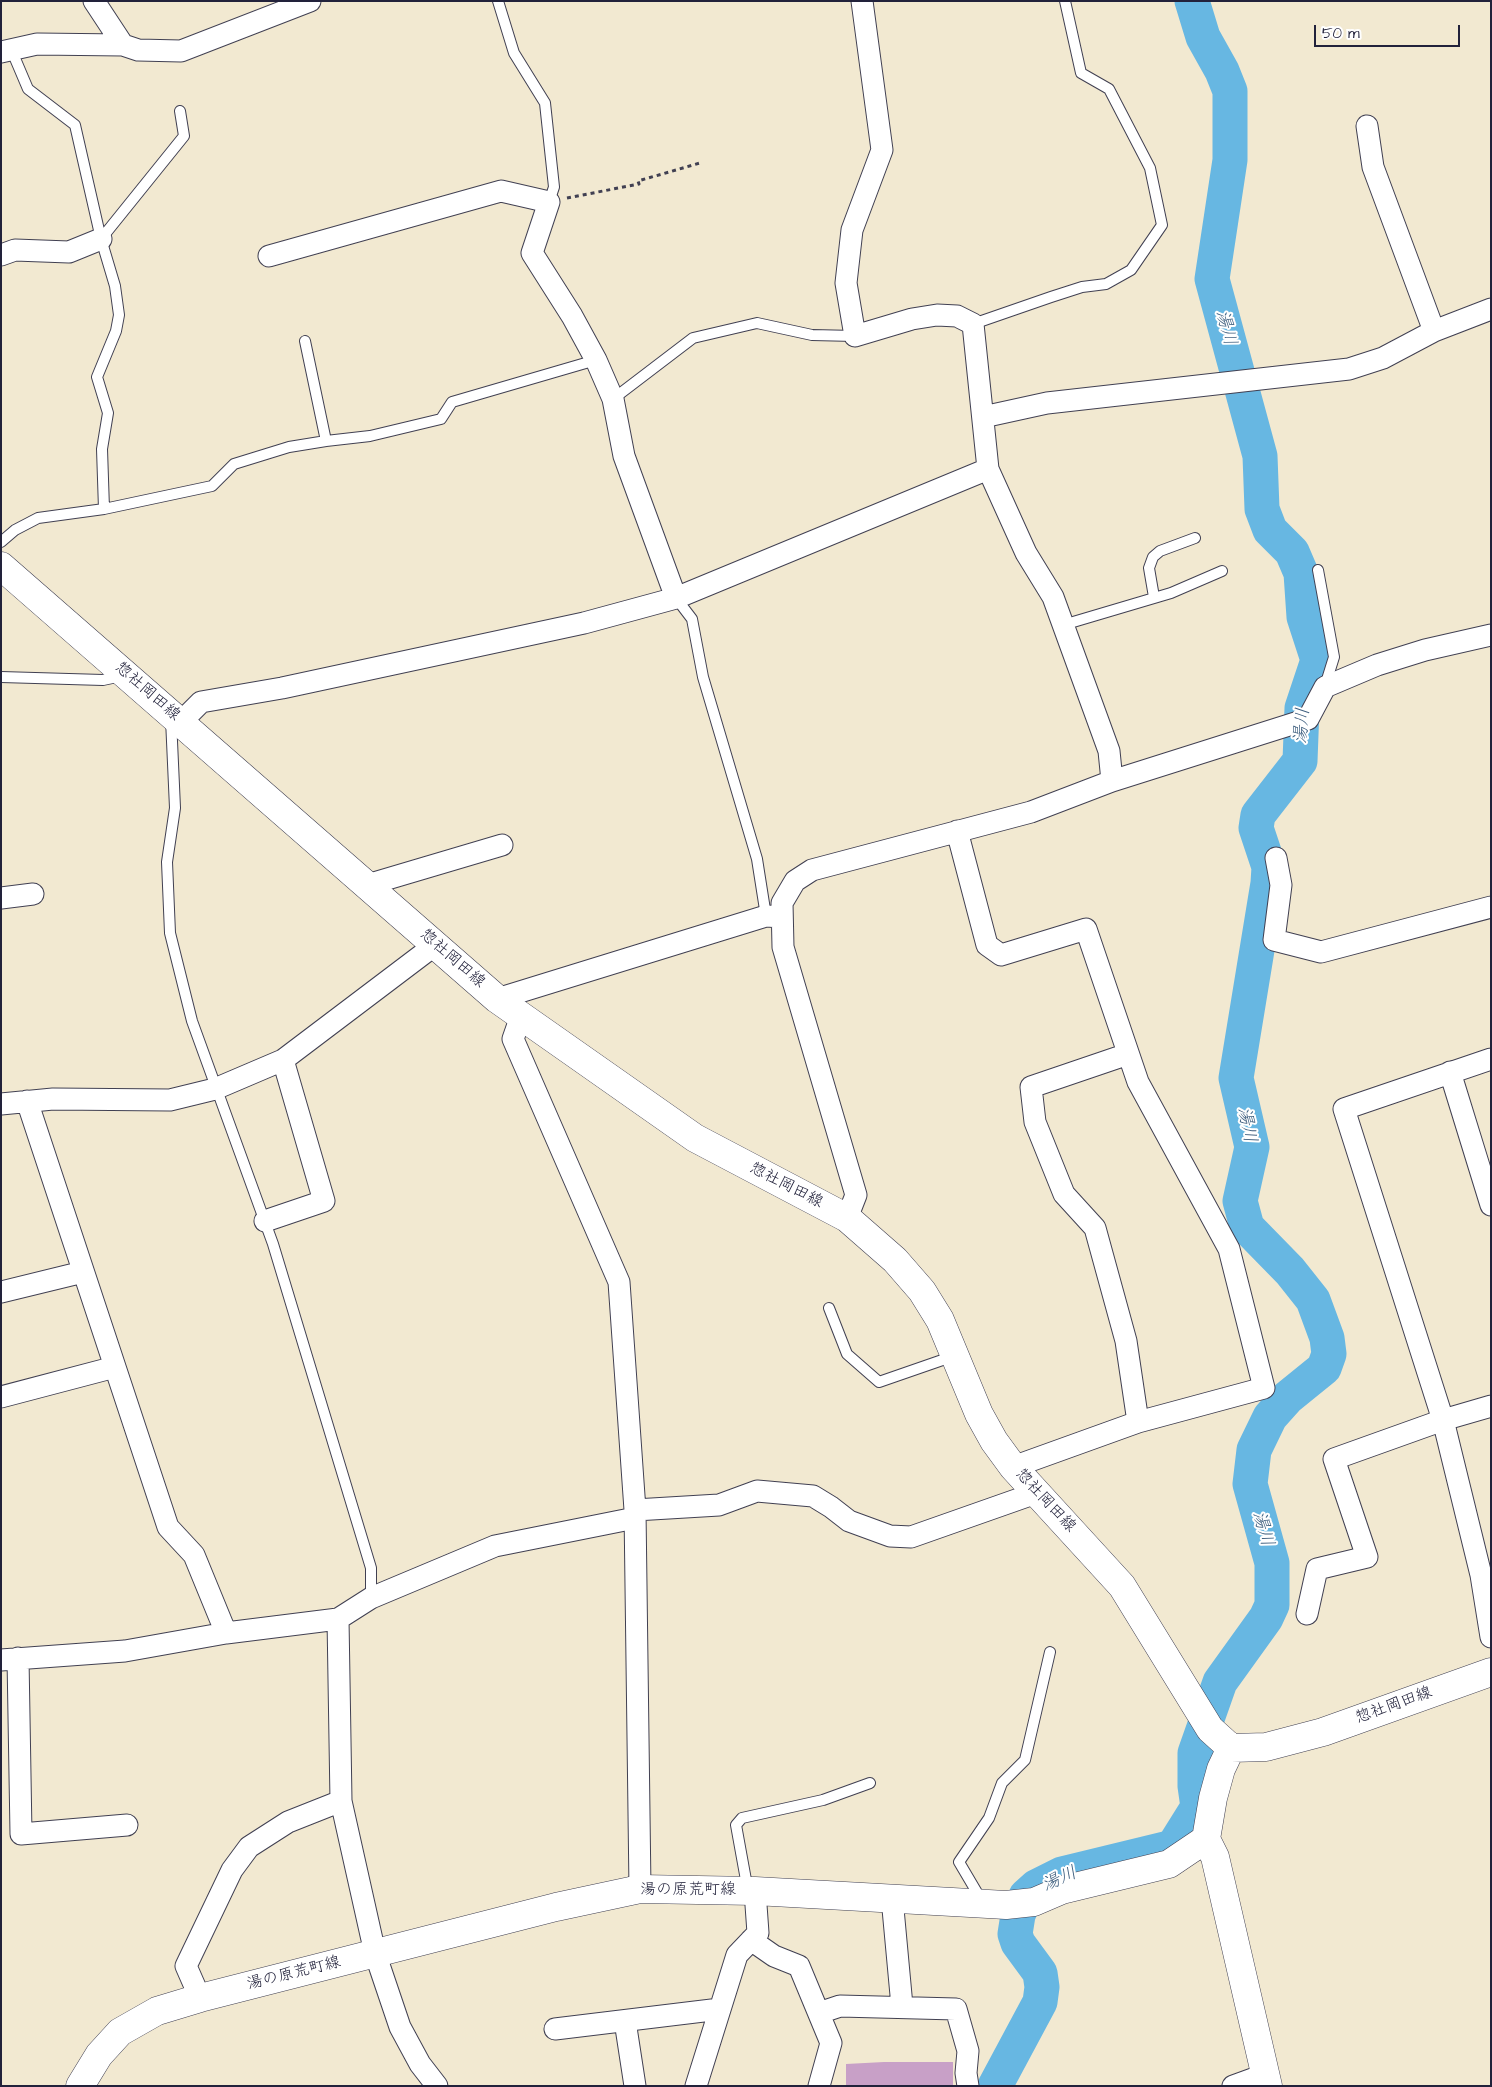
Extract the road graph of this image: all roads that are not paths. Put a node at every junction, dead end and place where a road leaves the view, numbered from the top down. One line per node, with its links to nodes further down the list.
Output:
1 (94, 1): 6 (street)
2 (310, 1): 6 (street)
3 (498, 1): 10 (lane)
4 (862, 1): 17 (street)
5 (1066, 1): 15 (lane)
6 (123, 46): 7 (street)
7 (6, 51): 11 (lane)
8 (180, 111): 11 (lane)
9 (1367, 126): 16 (street)
10 (549, 202): 13 (street); 19 (street)
11 (101, 239): 12 (street); 24 (lane)
12 (1, 255)
13 (268, 256)
14 (1491, 309): 16 (street)
15 (973, 324): 17 (street); 21 (street)
16 (1434, 331): 21 (street)
17 (855, 336): 20 (lane)
18 (306, 341): 22 (lane)
19 (596, 360): 20 (street); 22 (lane)
20 (613, 399): 30 (street)
21 (983, 417): 23 (street)
22 (326, 441): 24 (lane)
23 (988, 470): 30 (street); 32 (street)
24 (104, 509): 26 (lane)
25 (1195, 538): 31 (lane)
26 (1, 542)
27 (1, 566): 34 (main road, 惣社岡田線)
28 (1318, 570): 36 (lane)
29 (1222, 571): 31 (lane)
30 (676, 598): 37 (street); 46 (lane)
31 (1154, 598): 32 (lane)
32 (1063, 625): 38 (street)
33 (1491, 635): 36 (street)
34 (127, 676): 35 (lane); 37 (main road, 惣社岡田線)
35 (1, 677)
36 (1325, 686): 38 (street)
37 (176, 717): 42 (main road, 惣社岡田線); 54 (lane)
38 (1112, 782): 39 (street)
39 (957, 832): 46 (street); 50 (street)
40 (502, 845): 42 (street)
41 (1276, 858): 45 (street)
42 (367, 885): 47 (main road, 惣社岡田線)
43 (34, 894): 44 (street)
44 (1, 898)
45 (1491, 907)
46 (774, 917): 48 (street); 58 (street)
47 (435, 945): 48 (main road, 惣社岡田線); 52 (street)
48 (497, 999): 49 (main road, 惣社岡田線)
49 (521, 1016): 58 (main road, 惣社岡田線); 71 (street)
50 (1128, 1054): 68 (street); 68 (street)
51 (1491, 1059): 53 (street)
52 (283, 1060): 54 (street); 59 (street)
53 (1450, 1072): 57 (street); 67 (street)
54 (215, 1089): 55 (street); 59 (lane)
55 (27, 1101): 56 (street); 60 (street)
56 (1, 1104)
57 (1491, 1205)
58 (847, 1218): 63 (main road, 惣社岡田線)
59 (265, 1221): 72 (lane)
60 (83, 1272): 61 (street); 64 (street)
61 (1, 1292)
62 (829, 1308): 63 (lane)
63 (955, 1355): 69 (main road, 惣社岡田線)
64 (114, 1367): 65 (street); 75 (street)
65 (1, 1397)
66 (1491, 1406): 67 (street)
67 (1443, 1420): 73 (street); 76 (street)
68 (1138, 1422): 69 (street)
69 (1013, 1468): 70 (main road, 惣社岡田線)
70 (1036, 1493): 71 (street); 80 (main road, 惣社岡田線)
71 (635, 1514): 72 (street); 85 (street)
72 (371, 1598): 74 (street)
73 (1307, 1614)
74 (338, 1620): 75 (street); 82 (street)
75 (226, 1633): 78 (street)
76 (1491, 1636)
77 (1050, 1652): 88 (lane)
78 (10, 1659): 83 (street)
79 (1491, 1672): 80 (main road, 惣社岡田線)
80 (1231, 1748): 84 (main road)
81 (870, 1783): 86 (lane)
82 (341, 1800): 90 (street); 91 (street)
83 (127, 1825)
84 (1206, 1839): 88 (main road, 湯の原荒町線); 97 (main road)
85 (640, 1889): 86 (main road, 湯の原荒町線); 90 (main road, 湯の原荒町線)
86 (752, 1891): 87 (main road, 湯の原荒町線); 89 (street)
87 (892, 1898): 88 (main road, 湯の原荒町線); 92 (street)
88 (983, 1903)
89 (752, 1940): 93 (street); 94 (street)
90 (375, 1953): 91 (main road, 湯の原荒町線); 99 (street)
91 (200, 1998): 98 (main road, 湯の原荒町線)
92 (902, 2006): 94 (street); 103 (street)
93 (720, 2009): 95 (street); 101 (street)
94 (820, 2013): 102 (street)
95 (625, 2021): 96 (street); 100 (street)
96 (556, 2029)
97 (1267, 2080): 104 (street)
98 (80, 2086)
99 (437, 2086)
100 (635, 2086)
101 (696, 2086)
102 (819, 2086)
103 (968, 2086)
104 (1233, 2086)

